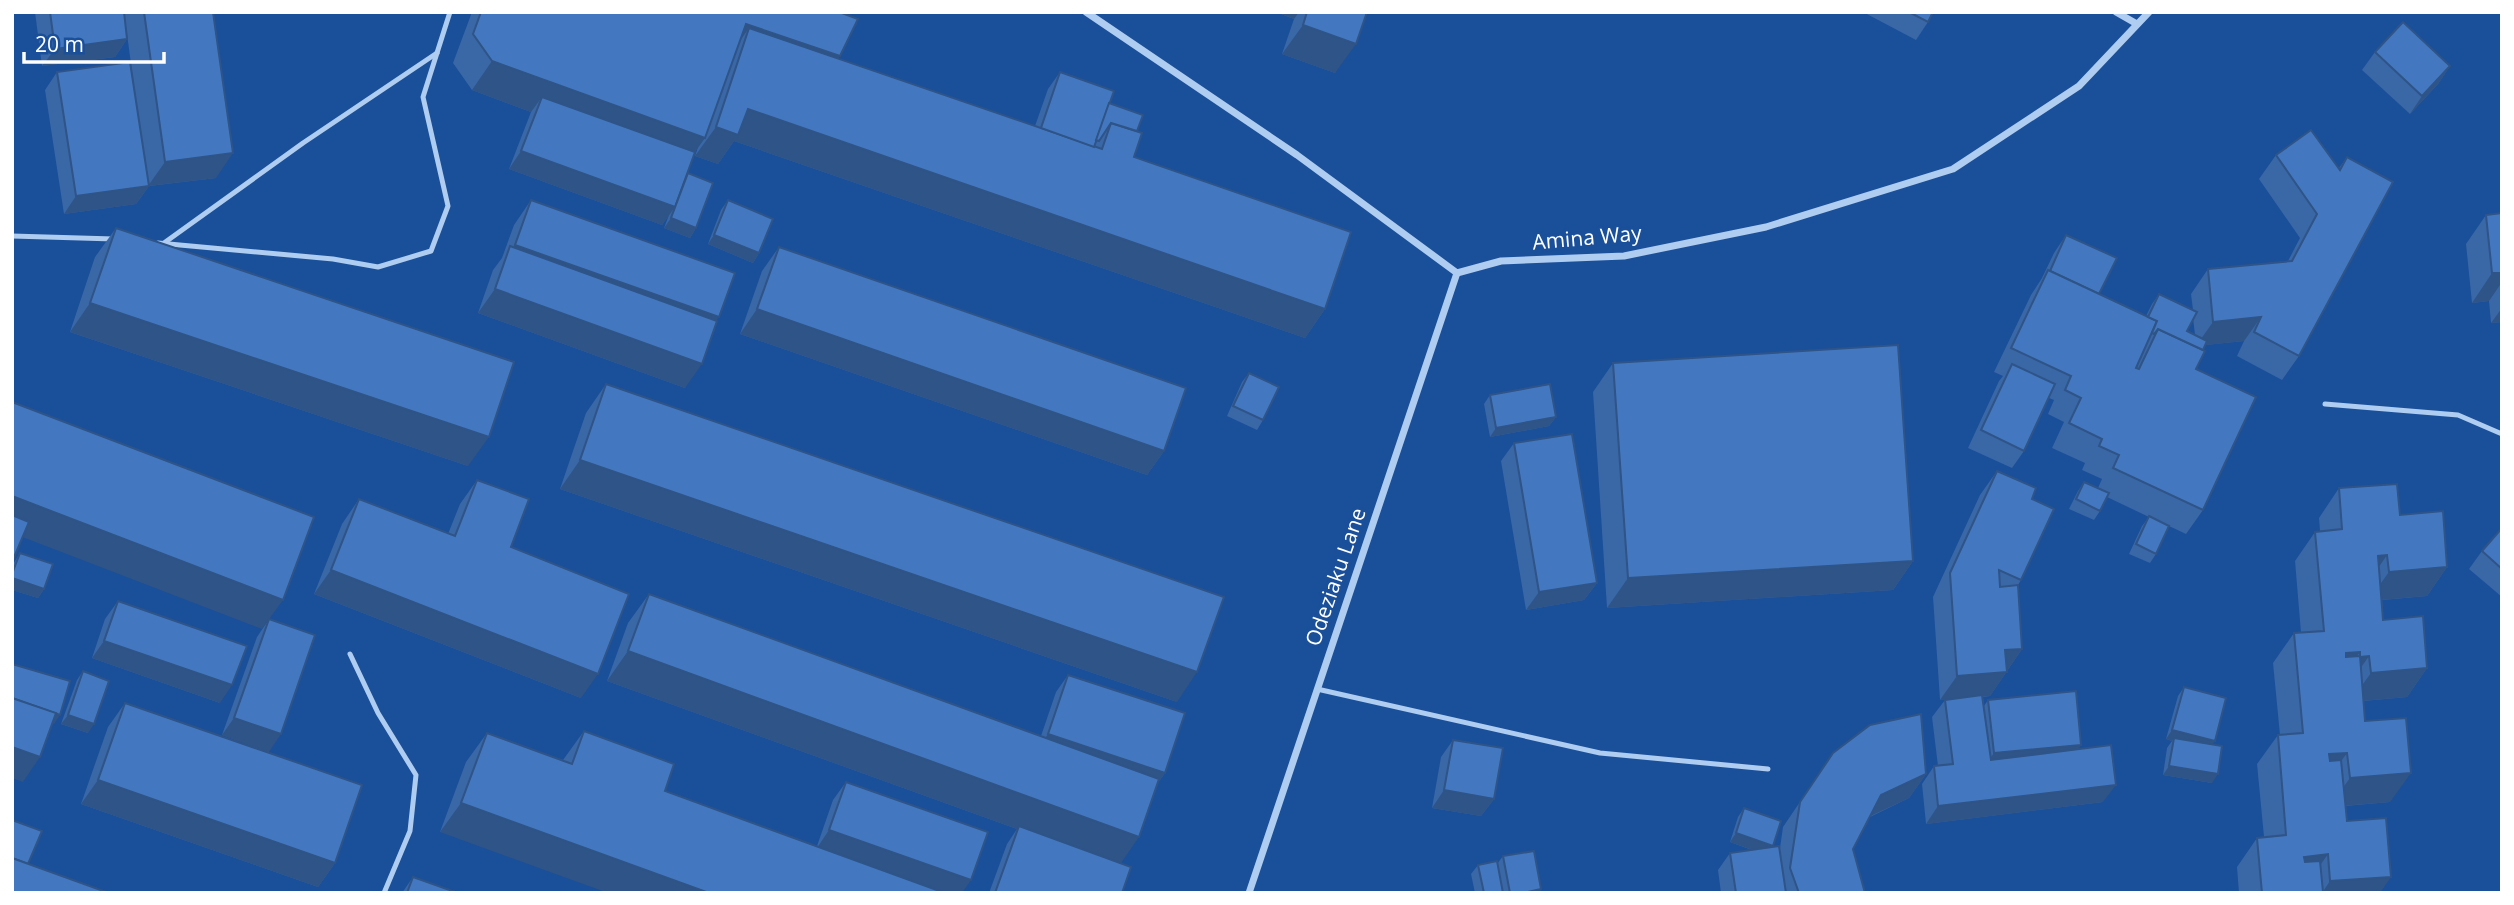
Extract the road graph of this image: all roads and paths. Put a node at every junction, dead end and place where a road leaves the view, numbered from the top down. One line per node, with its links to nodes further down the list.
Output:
1 (450, 12): 6 (lane)
2 (1086, 12): 11 (street)
3 (2116, 12): 5 (street)
4 (2149, 12): 5 (street, Amina Way)
5 (2137, 24): 11 (street, Amina Way)
6 (437, 53): 10 (lane); 10 (lane)
7 (12, 236): 8 (lane)
8 (127, 240)
9 (152, 243): 10 (lane)
10 (164, 244)
11 (1457, 273): 15 (street, Odeziaku Lane)
12 (2325, 404): 13 (lane)
13 (2502, 434)
14 (350, 654): 17 (lane)
15 (1317, 689): 16 (lane); 18 (street, Odeziaku Lane)
16 (1768, 769)
17 (384, 893)
18 (1249, 893)

